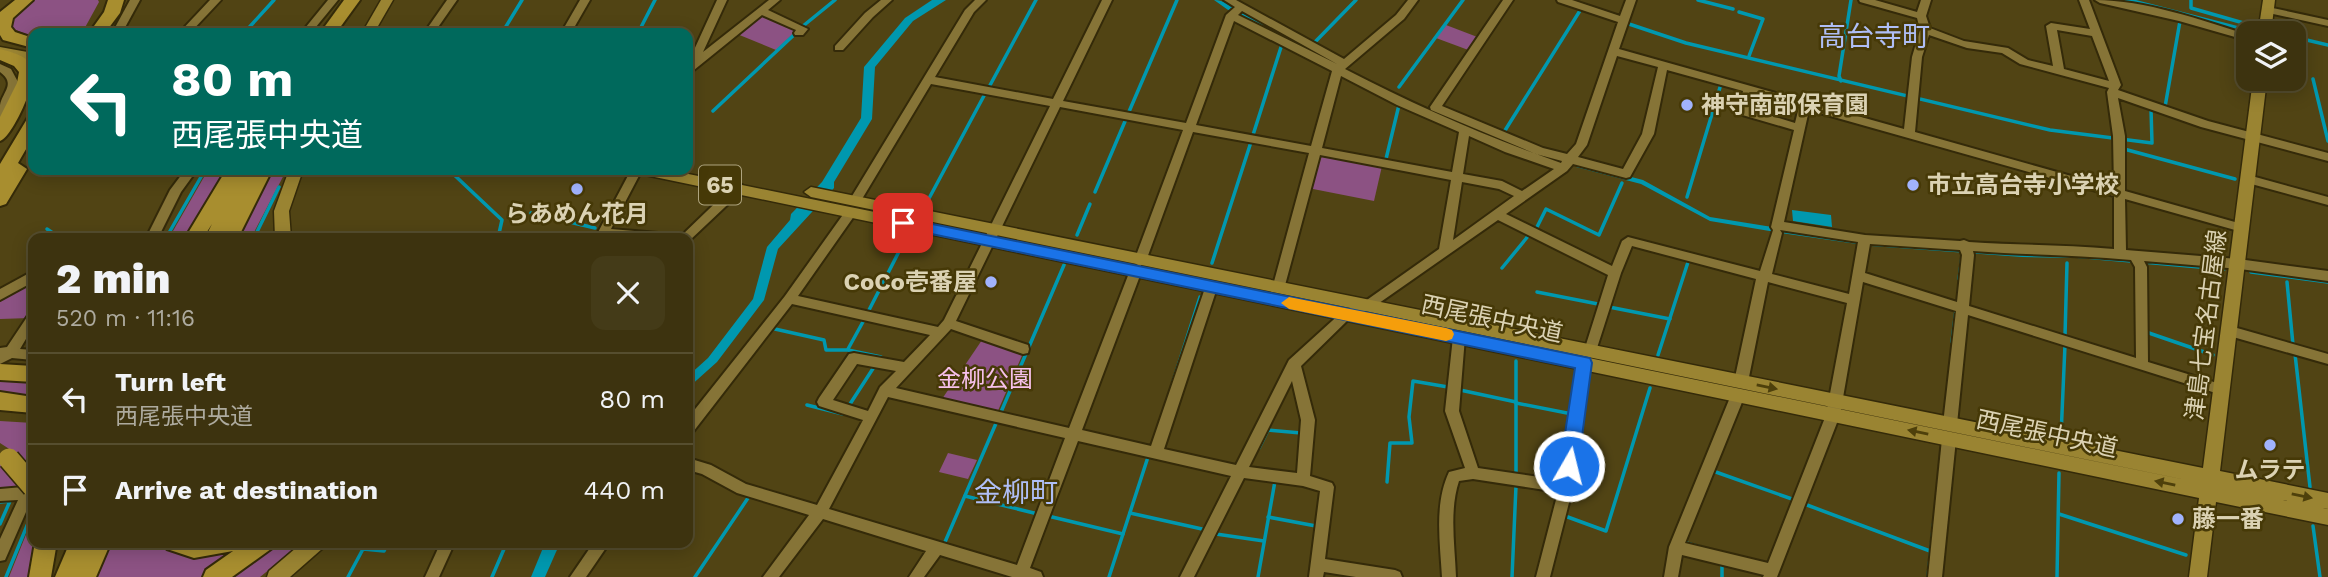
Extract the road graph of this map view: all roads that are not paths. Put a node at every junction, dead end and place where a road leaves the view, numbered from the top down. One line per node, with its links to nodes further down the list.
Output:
1 (13, 0): 28 (highway)
2 (26, 0): 49 (highway)
3 (105, 0): 34 (highway)
4 (116, 0): 35 (highway)
5 (135, 0): 36 (street)
6 (216, 0): 37 (street)
7 (333, 0): 38 (street)
8 (353, 0): 39 (highway)
9 (367, 0): 40 (highway)
10 (387, 0): 41 (main road)
11 (452, 0): 42 (street)
12 (585, 0): 43 (street)
13 (722, 0): 55 (street)
14 (775, 0): 29 (street)
15 (887, 0): 51 (street)
16 (981, 0): 61 (street)
17 (1107, 0): 66 (street)
18 (1229, 0): 30 (street)
19 (1413, 0): 58 (street)
20 (1508, 0): 81 (street)
21 (1562, 0): 32 (street)
22 (1631, 0): 32 (street)
23 (1864, 0): 31 (street)
24 (1926, 0): 31 (street)
25 (2084, 0): 46 (street)
26 (2100, 0): 47 (street)
27 (2269, 5): 33 (street)
28 (0, 8)
29 (761, 11): 45 (street); 57 (street)
30 (1236, 12): 58 (street); 71 (street)
31 (1921, 16): 44 (street)
32 (1624, 21): 52 (street)
33 (2328, 23)
34 (91, 28)
35 (101, 28)
36 (120, 28)
37 (189, 28)
38 (310, 28)
39 (333, 28)
40 (347, 28)
41 (371, 28)
42 (432, 28)
43 (569, 28)
44 (1924, 30): 60 (street); 74 (street)
45 (799, 33)
46 (2096, 33): 60 (street); 64 (street)
47 (2236, 34)
48 (0, 39): 50 (main road)
49 (28, 42)
50 (28, 43)
51 (839, 48)
52 (1613, 51): 56 (street); 81 (street)
53 (0, 52): 54 (main road); 62 (highway)
54 (28, 56)
55 (693, 62)
56 (1663, 66): 63 (street); 81 (street)
57 (693, 67)
58 (1341, 67): 72 (street); 77 (street)
59 (0, 68): 68 (street)
60 (2059, 71): 64 (street)
61 (930, 80): 66 (street); 99 (street)
62 (27, 89): 75 (highway)
63 (1749, 89): 67 (street); 70 (street)
64 (2114, 89): 76 (street); 94 (street)
65 (2259, 91): 76 (main road, 津島七宝名古屋線)
66 (1057, 104): 71 (street); 110 (street)
67 (1805, 105): 70 (street); 74 (street)
68 (2, 108)
69 (28, 115): 80 (highway)
70 (1800, 128): 101 (street)
71 (1188, 129): 77 (street); 117 (street)
72 (1465, 130): 81 (street); 90 (street)
73 (28, 131): 91 (highway)
74 (1909, 134): 94 (street)
75 (0, 135)
76 (2253, 137): 79 (street); 92 (main road, 津島七宝名古屋線)
77 (1316, 151): 90 (street); 124 (street)
78 (28, 152): 97 (highway)
79 (2328, 157)
80 (0, 158)
81 (1568, 164): 96 (street)
82 (693, 170): 95 (main road, 西尾張中央道 / 65)
83 (187, 175): 103 (street)
84 (233, 175): 104 (highway)
85 (247, 175): 105 (highway)
86 (260, 175): 106 (highway)
87 (294, 175): 107 (main road)
88 (633, 175): 108 (street)
89 (672, 175): 93 (main road, 西尾張中央道 / 65)
90 (1457, 178): 96 (street); 113 (street)
91 (0, 179)
92 (2248, 179): 98 (street); 102 (main road, 津島七宝名古屋線)
93 (738, 188): 95 (main road, 西尾張中央道 / 65); 109 (street)
94 (2120, 193): 102 (street); 114 (street)
95 (798, 195): 99 (main road, 西尾張中央道 / 65)
96 (1523, 196): 100 (street)
97 (0, 199)
98 (2328, 201)
99 (853, 207): 110 (main road, 西尾張中央道 / 65); 126 (street)
100 (1496, 215): 113 (street); 118 (street)
101 (1777, 228): 111 (street); 121 (street)
102 (2242, 228): 116 (main road, 津島七宝名古屋線)
103 (154, 233)
104 (197, 233)
105 (227, 233)
106 (228, 233)
107 (283, 233)
108 (604, 233)
109 (690, 233)
110 (993, 235): 117 (main road, 西尾張中央道 / 65); 132 (street)
111 (1864, 242): 112 (street); 119 (street)
112 (1965, 248): 114 (street); 129 (street)
113 (1445, 249): 128 (street)
114 (2120, 255): 115 (street)
115 (2138, 261): 116 (street); 140 (street)
116 (2238, 264): 120 (street); 133 (main road, 津島七宝名古屋線)
117 (1138, 267): 123 (main road, 西尾張中央道 / 65); 124 (main road, 西尾張中央道 / 65); 156 (street)
118 (1615, 273): 121 (street); 138 (street)
119 (1858, 276): 127 (street); 129 (street)
120 (2328, 276)
121 (1764, 277): 127 (street); 145 (street)
122 (28, 279): 125 (street)
123 (1211, 288): 130 (main road, 西尾張中央道 / 65); 157 (street)
124 (1278, 289): 128 (main road, 西尾張中央道 / 65)
125 (0, 295)
126 (789, 299): 132 (street); 154 (street)
127 (1853, 300): 150 (street)
128 (1368, 305): 130 (street); 138 (main road, 西尾張中央道 / 65)
129 (1962, 307): 140 (street); 155 (street)
130 (1347, 314): 134 (main road, 西尾張中央道 / 65); 141 (street)
131 (28, 323): 136 (street)
132 (944, 328): 135 (street); 142 (street)
133 (2230, 331): 139 (street); 146 (main road, 津島七宝名古屋線)
134 (1459, 337): 138 (main road, 西尾張中央道 / 65); 161 (street)
135 (1023, 349)
136 (3, 354): 137 (street)
137 (28, 355)
138 (1587, 357): 145 (main road, 西尾張中央道 / 65); 165 (street)
139 (2328, 359)
140 (2142, 364): 146 (street)
141 (1294, 365): 160 (street); 162 (street)
142 (904, 367): 147 (street); 153 (street)
143 (0, 372): 144 (highway)
144 (28, 374)
145 (1740, 388): 150 (main road, 西尾張中央道 / 65); 173 (street)
146 (2222, 390): 164 (main road, 津島七宝名古屋線)
147 (885, 391): 153 (street); 156 (street)
148 (0, 401): 149 (highway)
149 (28, 404)
150 (1834, 408): 155 (main road, 西尾張中央道 / 65); 183 (street)
151 (0, 414): 152 (highway)
152 (28, 416)
153 (869, 417): 170 (street)
154 (693, 422)
155 (1950, 431): 164 (main road, 西尾張中央道 / 65); 199 (street)
156 (1073, 434): 157 (street); 184 (street)
157 (1156, 453): 160 (street)
158 (5, 456): 163 (highway, bridge)
159 (693, 465): 170 (street)
160 (1239, 472): 162 (street); 194 (street)
161 (1474, 473): 165 (street); 196 (street)
162 (1303, 480): 182 (street)
163 (28, 483)
164 (2211, 485): 169 (main road, 西尾張中央道 / 65, one-way to 169); 171 (main road, 西尾張中央道 / 65); 200 (main road, 津島七宝名古屋線)
165 (1566, 487): 197 (street)
166 (28, 488): 168 (street)
167 (28, 494): 181 (street)
168 (0, 495)
169 (2328, 501)
170 (821, 511): 172 (street); 192 (street)
171 (2328, 517)
172 (937, 547): 184 (street); 193 (street)
173 (1676, 547): 183 (street); 198 (street)
174 (45, 548): 185 (highway)
175 (78, 548): 186 (highway)
176 (97, 548): 187 (highway)
177 (255, 548): 188 (highway)
178 (310, 548): 189 (main road)
179 (446, 548): 190 (street)
180 (599, 548): 191 (street)
181 (0, 555)
182 (1317, 570): 195 (street)
183 (1770, 574)
184 (1026, 576)
185 (40, 577)
186 (66, 577)
187 (85, 577)
188 (214, 577)
189 (276, 577)
190 (432, 577)
191 (577, 577)
192 (770, 577)
193 (916, 577)
194 (1187, 577)
195 (1395, 577)
196 (1449, 577)
197 (1543, 577)
198 (1671, 577)
199 (1935, 577)
200 (2198, 577)

